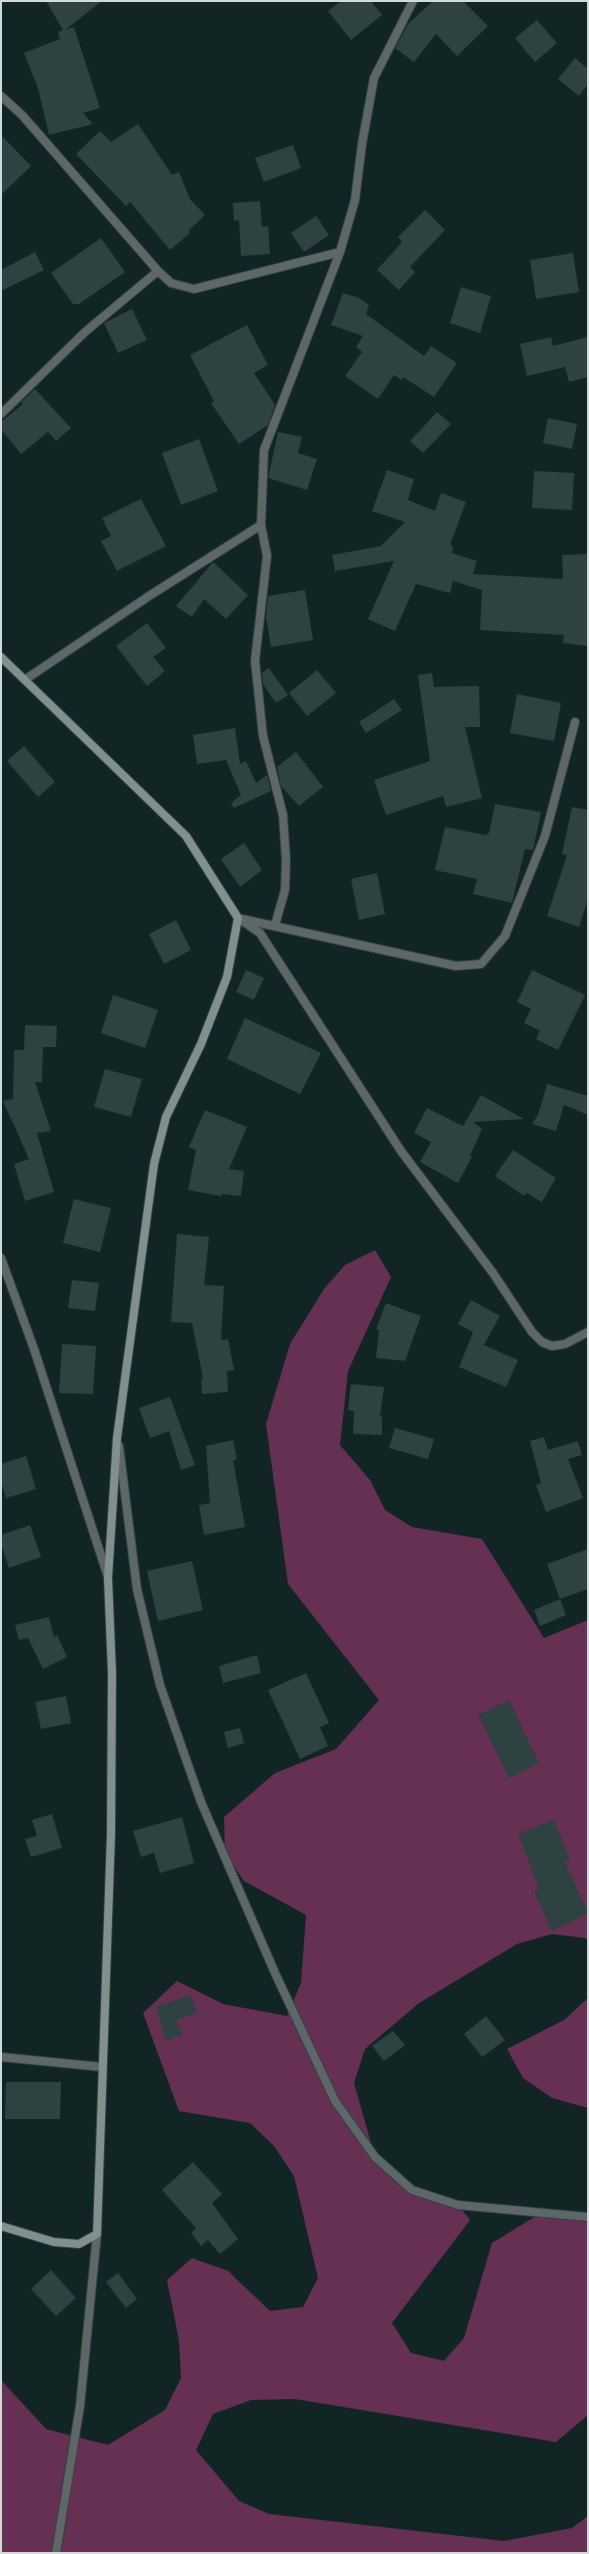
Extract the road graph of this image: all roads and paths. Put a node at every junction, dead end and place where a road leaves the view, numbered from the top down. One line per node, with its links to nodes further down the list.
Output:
1 (413, 1): 3 (street)
2 (1, 96): 4 (street)
3 (340, 252): 4 (street); 6 (street)
4 (158, 272): 5 (street)
5 (1, 414)
6 (261, 525): 8 (street); 11 (street)
7 (1, 657): 8 (main road)
8 (26, 679): 10 (main road)
9 (575, 722): 11 (street)
10 (238, 918): 11 (street); 13 (street); 14 (main road)
11 (275, 925)
12 (1, 1258): 15 (street)
13 (588, 1332)
14 (117, 1438): 15 (main road); 18 (street)
15 (108, 1578): 17 (main road)
16 (1, 2057): 17 (street)
17 (102, 2067): 20 (main road)
18 (588, 2217)
19 (1, 2226): 20 (main road)
20 (97, 2234): 21 (street)
21 (56, 2553)

